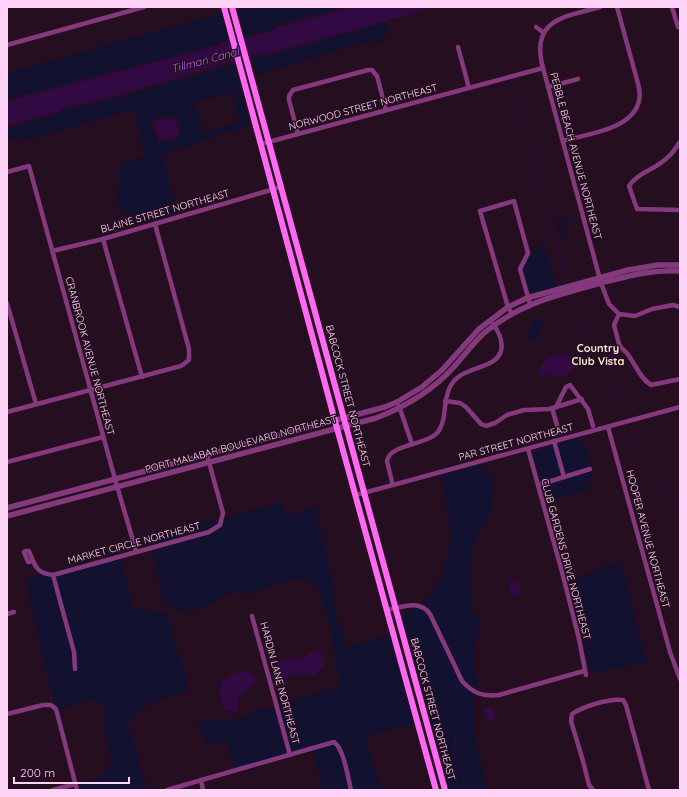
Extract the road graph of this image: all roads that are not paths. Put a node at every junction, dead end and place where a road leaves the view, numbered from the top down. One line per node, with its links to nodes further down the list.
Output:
1 (144, 7): 10 (street)
2 (224, 7): 17 (main road, BABCOCK STREET NORTHEAST)
3 (232, 7): 14 (main road, BABCOCK STREET NORTHEAST)
4 (600, 7): 9 (street)
5 (617, 7): 20 (street)
6 (672, 7): 8 (street)
7 (536, 27): 9 (street)
8 (678, 27)
9 (544, 33): 12 (street, PEBBLE BEACH AVENUE NORTHEAST)
10 (7, 45)
11 (458, 47): 16 (street)
12 (543, 68): 15 (street, PEBBLE BEACH AVENUE NORTHEAST); 16 (street, NORWOOD STREET NORTHEAST)
13 (578, 79): 15 (street)
14 (254, 87): 17 (main road); 21 (main road, BABCOCK STREET NORTHEAST)
15 (548, 87): 20 (street, PEBBLE BEACH AVENUE NORTHEAST)
16 (469, 88): 18 (street, NORWOOD STREET NORTHEAST)
17 (246, 89): 23 (main road, BABCOCK STREET NORTHEAST)
18 (386, 110): 19 (street, NORWOOD STREET NORTHEAST); 19 (street)
19 (298, 134): 21 (street, NORWOOD STREET NORTHEAST)
20 (563, 141): 33 (street, PEBBLE BEACH AVENUE NORTHEAST)
21 (269, 142): 23 (street, NORWOOD STREET NORTHEAST); 25 (main road, BABCOCK STREET NORTHEAST)
22 (680, 142): 27 (street)
23 (261, 144): 26 (main road, BABCOCK STREET NORTHEAST)
24 (7, 172): 30 (street, CRANBROOK AVENUE NORTHEAST)
25 (281, 187): 26 (street, BLAINE STREET NORTHEAST); 54 (main road, BABCOCK STREET NORTHEAST)
26 (273, 189): 28 (street, BLAINE STREET NORTHEAST); 55 (main road, BABCOCK STREET NORTHEAST)
27 (680, 210)
28 (155, 224): 29 (street, BLAINE STREET NORTHEAST); 43 (street)
29 (103, 238): 30 (street, BLAINE STREET NORTHEAST); 43 (street)
30 (52, 251): 45 (street, CRANBROOK AVENUE NORTHEAST)
31 (680, 265): 33 (street, PORT MALABAR BOULEVARD NORTHEAST)
32 (680, 271): 33 (street, PORT MALABAR BOULEVARD NORTHEAST)
33 (601, 280): 34 (street, PORT MALABAR BOULEVARD NORTHEAST); 36 (street, PORT MALABAR BOULEVARD NORTHEAST); 40 (street, PEBBLE BEACH AVENUE NORTHEAST)
34 (527, 298): 36 (street); 37 (street, PORT MALABAR BOULEVARD NORTHEAST); 37 (street)
35 (7, 303): 49 (street)
36 (530, 304): 39 (street, PORT MALABAR BOULEVARD NORTHEAST)
37 (508, 307): 39 (street); 41 (street, PORT MALABAR BOULEVARD NORTHEAST)
38 (680, 307): 40 (street)
39 (512, 314): 42 (street, PORT MALABAR BOULEVARD NORTHEAST)
40 (619, 314): 44 (street)
41 (490, 320): 42 (street); 48 (street, PORT MALABAR BOULEVARD NORTHEAST)
42 (494, 325): 47 (street); 52 (street, PORT MALABAR BOULEVARD NORTHEAST)
43 (142, 377): 45 (street)
44 (680, 379)
45 (91, 390): 49 (street); 61 (street, CRANBROOK AVENUE NORTHEAST)
46 (582, 399): 50 (street); 50 (street); 57 (street)
47 (445, 401): 50 (street); 63 (street)
48 (397, 402): 52 (street); 54 (street, PORT MALABAR BOULEVARD NORTHEAST)
49 (36, 404): 53 (street)
50 (554, 407): 60 (street)
51 (680, 407): 58 (street, PAR STREET NORTHEAST)
52 (400, 408): 56 (street, PORT MALABAR BOULEVARD NORTHEAST); 63 (street)
53 (7, 412)
54 (344, 418): 55 (street, PORT MALABAR BOULEVARD NORTHEAST); 56 (main road, BABCOCK STREET NORTHEAST)
55 (335, 421): 59 (main road, BABCOCK STREET NORTHEAST); 65 (street, PORT MALABAR BOULEVARD NORTHEAST)
56 (346, 426): 59 (street, PORT MALABAR BOULEVARD NORTHEAST); 74 (main road, BABCOCK STREET NORTHEAST)
57 (593, 426)
58 (608, 427): 62 (street, PAR STREET NORTHEAST); 89 (street, HOOPER AVENUE NORTHEAST)
59 (337, 428): 67 (street, PORT MALABAR BOULEVARD NORTHEAST); 75 (main road, BABCOCK STREET NORTHEAST)
60 (559, 432)
61 (103, 437): 66 (street); 70 (street, CRANBROOK AVENUE NORTHEAST)
62 (554, 441): 64 (street, PAR STREET NORTHEAST); 69 (street)
63 (412, 444): 71 (street)
64 (528, 449): 72 (street, CLUB GARDENS DRIVE NORTHEAST); 74 (street, PAR STREET NORTHEAST)
65 (207, 454): 67 (street, MARKET CIRCLE NORTHEAST); 70 (street, PORT MALABAR BOULEVARD NORTHEAST)
66 (7, 462)
67 (209, 462): 73 (street, PORT MALABAR BOULEVARD NORTHEAST); 80 (street, MARKET CIRCLE NORTHEAST)
68 (590, 470): 69 (street)
69 (564, 477): 72 (street)
70 (115, 480): 73 (street, CRANBROOK AVENUE NORTHEAST); 76 (street, PORT MALABAR BOULEVARD NORTHEAST)
71 (392, 482)
72 (538, 485): 83 (street, CLUB GARDENS DRIVE NORTHEAST)
73 (117, 487): 78 (street, PORT MALABAR BOULEVARD NORTHEAST); 80 (street, CRANBROOK AVENUE NORTHEAST)
74 (364, 493): 75 (street, PAR STREET NORTHEAST); 83 (main road, BABCOCK STREET NORTHEAST)
75 (356, 495): 84 (main road, BABCOCK STREET NORTHEAST)
76 (18, 506): 77 (street, PORT MALABAR BOULEVARD NORTHEAST); 78 (street)
77 (7, 508)
78 (19, 513): 79 (street, PORT MALABAR BOULEVARD NORTHEAST)
79 (7, 516)
80 (136, 551): 82 (street, MARKET CIRCLE NORTHEAST)
81 (33, 561): 82 (street)
82 (53, 575): 88 (street)
83 (396, 608): 84 (street); 90 (main road, BABCOCK STREET NORTHEAST)
84 (387, 610): 91 (main road, BABCOCK STREET NORTHEAST)
85 (14, 612): 86 (street)
86 (7, 614)
87 (252, 616): 93 (street, HARDIN LANE NORTHEAST)
88 (75, 669)
89 (680, 679)
90 (420, 697): 91 (main road); 102 (main road, BABCOCK STREET NORTHEAST)
91 (412, 699): 101 (main road, BABCOCK STREET NORTHEAST)
92 (7, 714): 95 (street)
93 (290, 755): 94 (street, HARDIN LANE NORTHEAST); 100 (street, HARDIN LANE NORTHEAST)
94 (201, 780): 98 (street, HARDIN LANE NORTHEAST); 99 (street)
95 (75, 784): 96 (street); 97 (street)
96 (53, 790)
97 (77, 790)
98 (167, 790)
99 (203, 790)
100 (351, 790)
101 (436, 790)
102 (445, 790)
103 (593, 790): 104 (street)
104 (649, 790)

